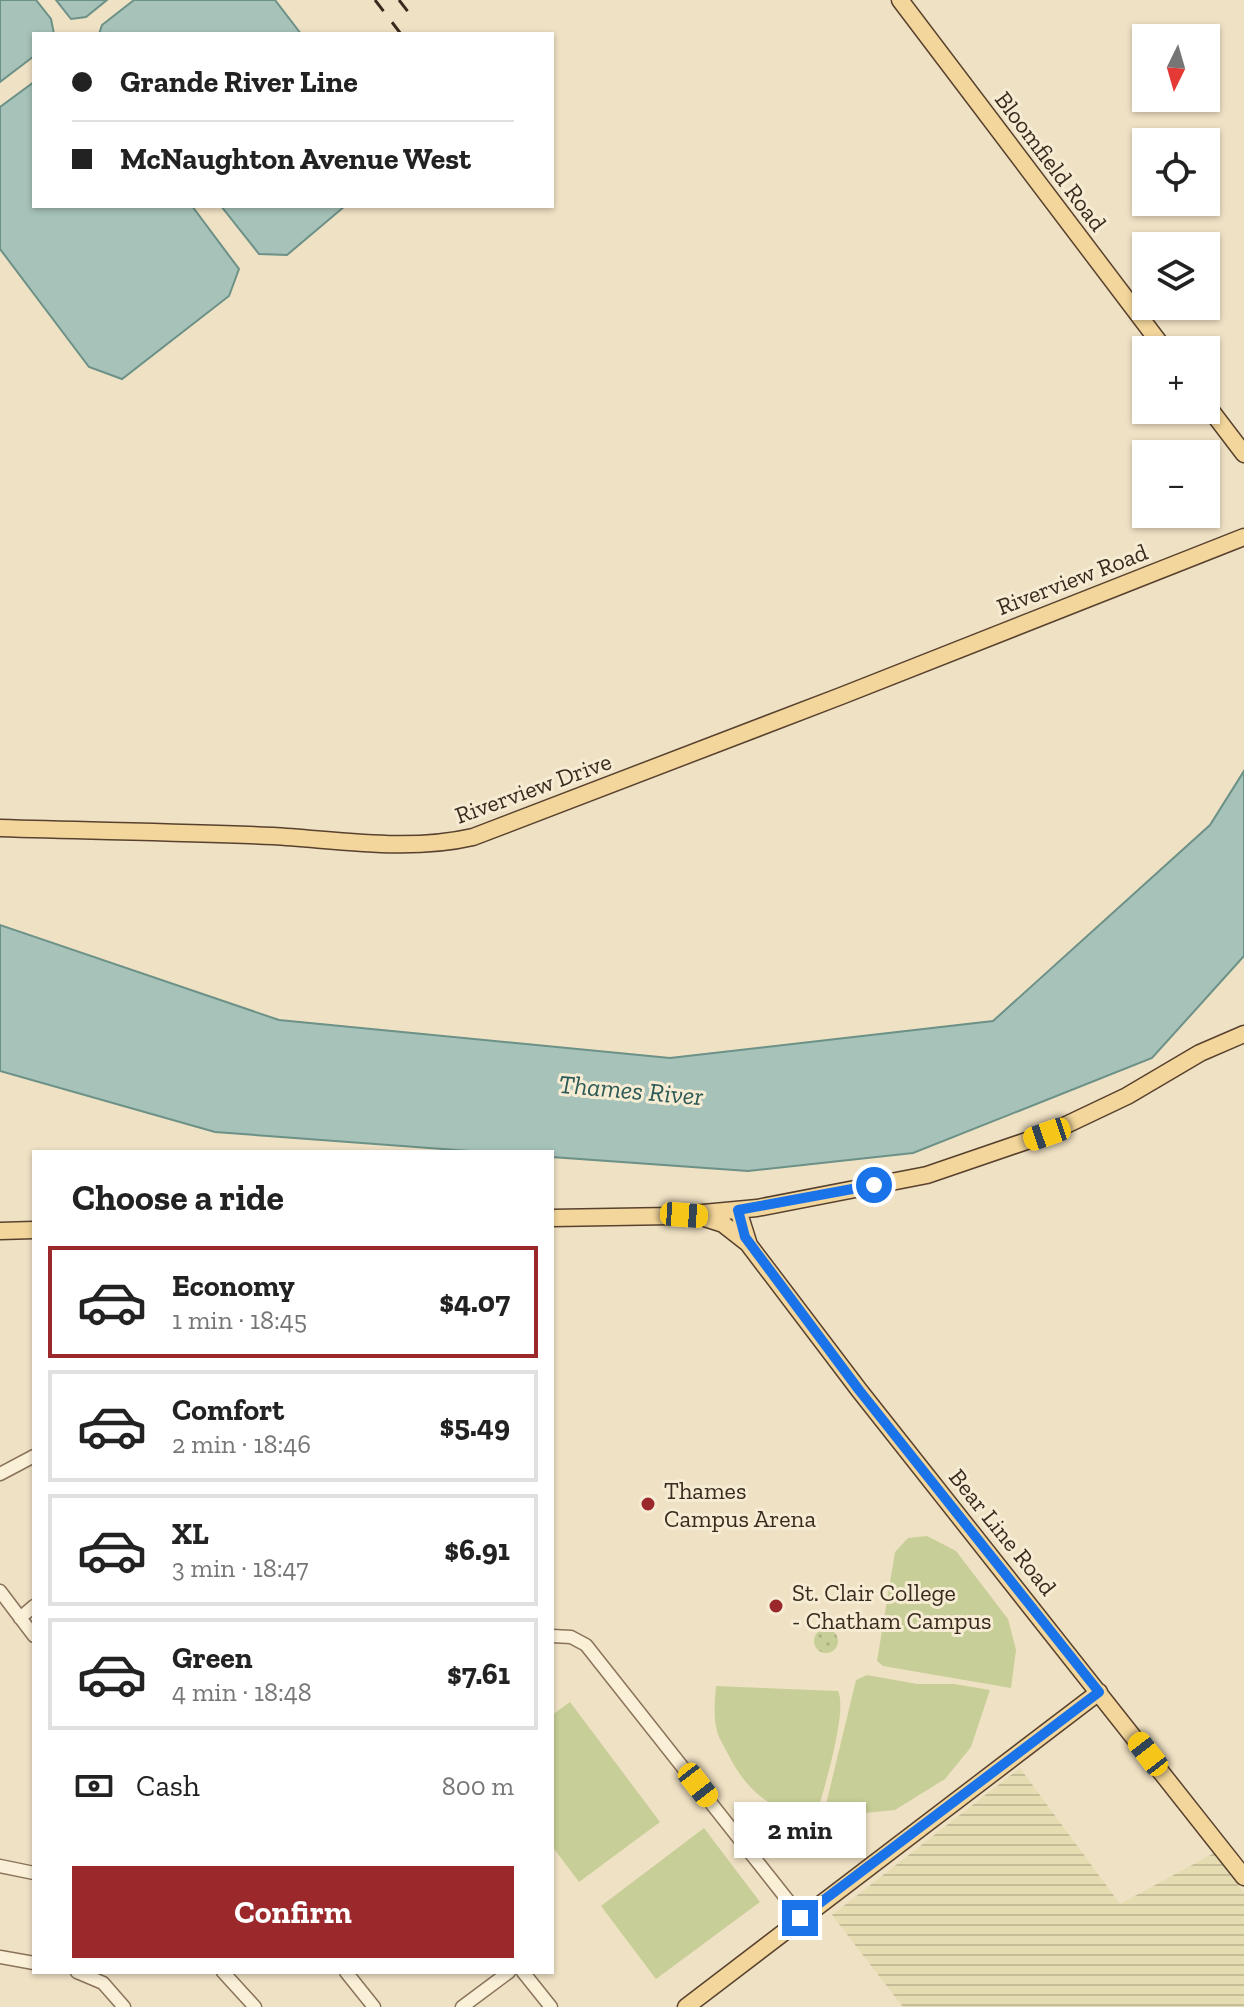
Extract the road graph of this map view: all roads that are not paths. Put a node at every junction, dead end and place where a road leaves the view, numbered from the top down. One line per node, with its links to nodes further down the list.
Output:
1 (900, 0): 2 (main road, Bloomfield Road)
2 (1154, 336)
3 (1220, 422): 4 (main road)
4 (1244, 454)
5 (1244, 537): 6 (main road, Riverview Road)
6 (917, 665): 7 (main road, Riverview Drive)
7 (0, 828)
8 (1244, 1034): 9 (main road)
9 (738, 1210): 10 (main road); 14 (main road, Bear Line Road)
10 (684, 1215): 11 (main road); 14 (main road)
11 (554, 1218)
12 (32, 1230): 13 (main road)
13 (0, 1231)
14 (749, 1245): 22 (main road, Bear Line Road)
15 (32, 1457): 16 (street)
16 (0, 1474)
17 (0, 1591): 19 (street)
18 (32, 1608): 19 (street)
19 (20, 1618): 20 (street)
20 (32, 1633)
21 (554, 1636): 26 (street)
22 (1099, 1692): 25 (main road, Bear Line Road); 26 (main road)
23 (0, 1866): 24 (street)
24 (32, 1873)
25 (1244, 1877)
26 (800, 1918): 39 (main road)
27 (0, 1957): 28 (street)
28 (32, 1963)
29 (82, 1974): 34 (street)
30 (225, 1974): 35 (street)
31 (348, 1974): 36 (street)
32 (506, 1974): 37 (street)
33 (525, 1974): 38 (street)
34 (124, 2007)
35 (255, 2007)
36 (374, 2007)
37 (462, 2007)
38 (551, 2007)
39 (686, 2007)

